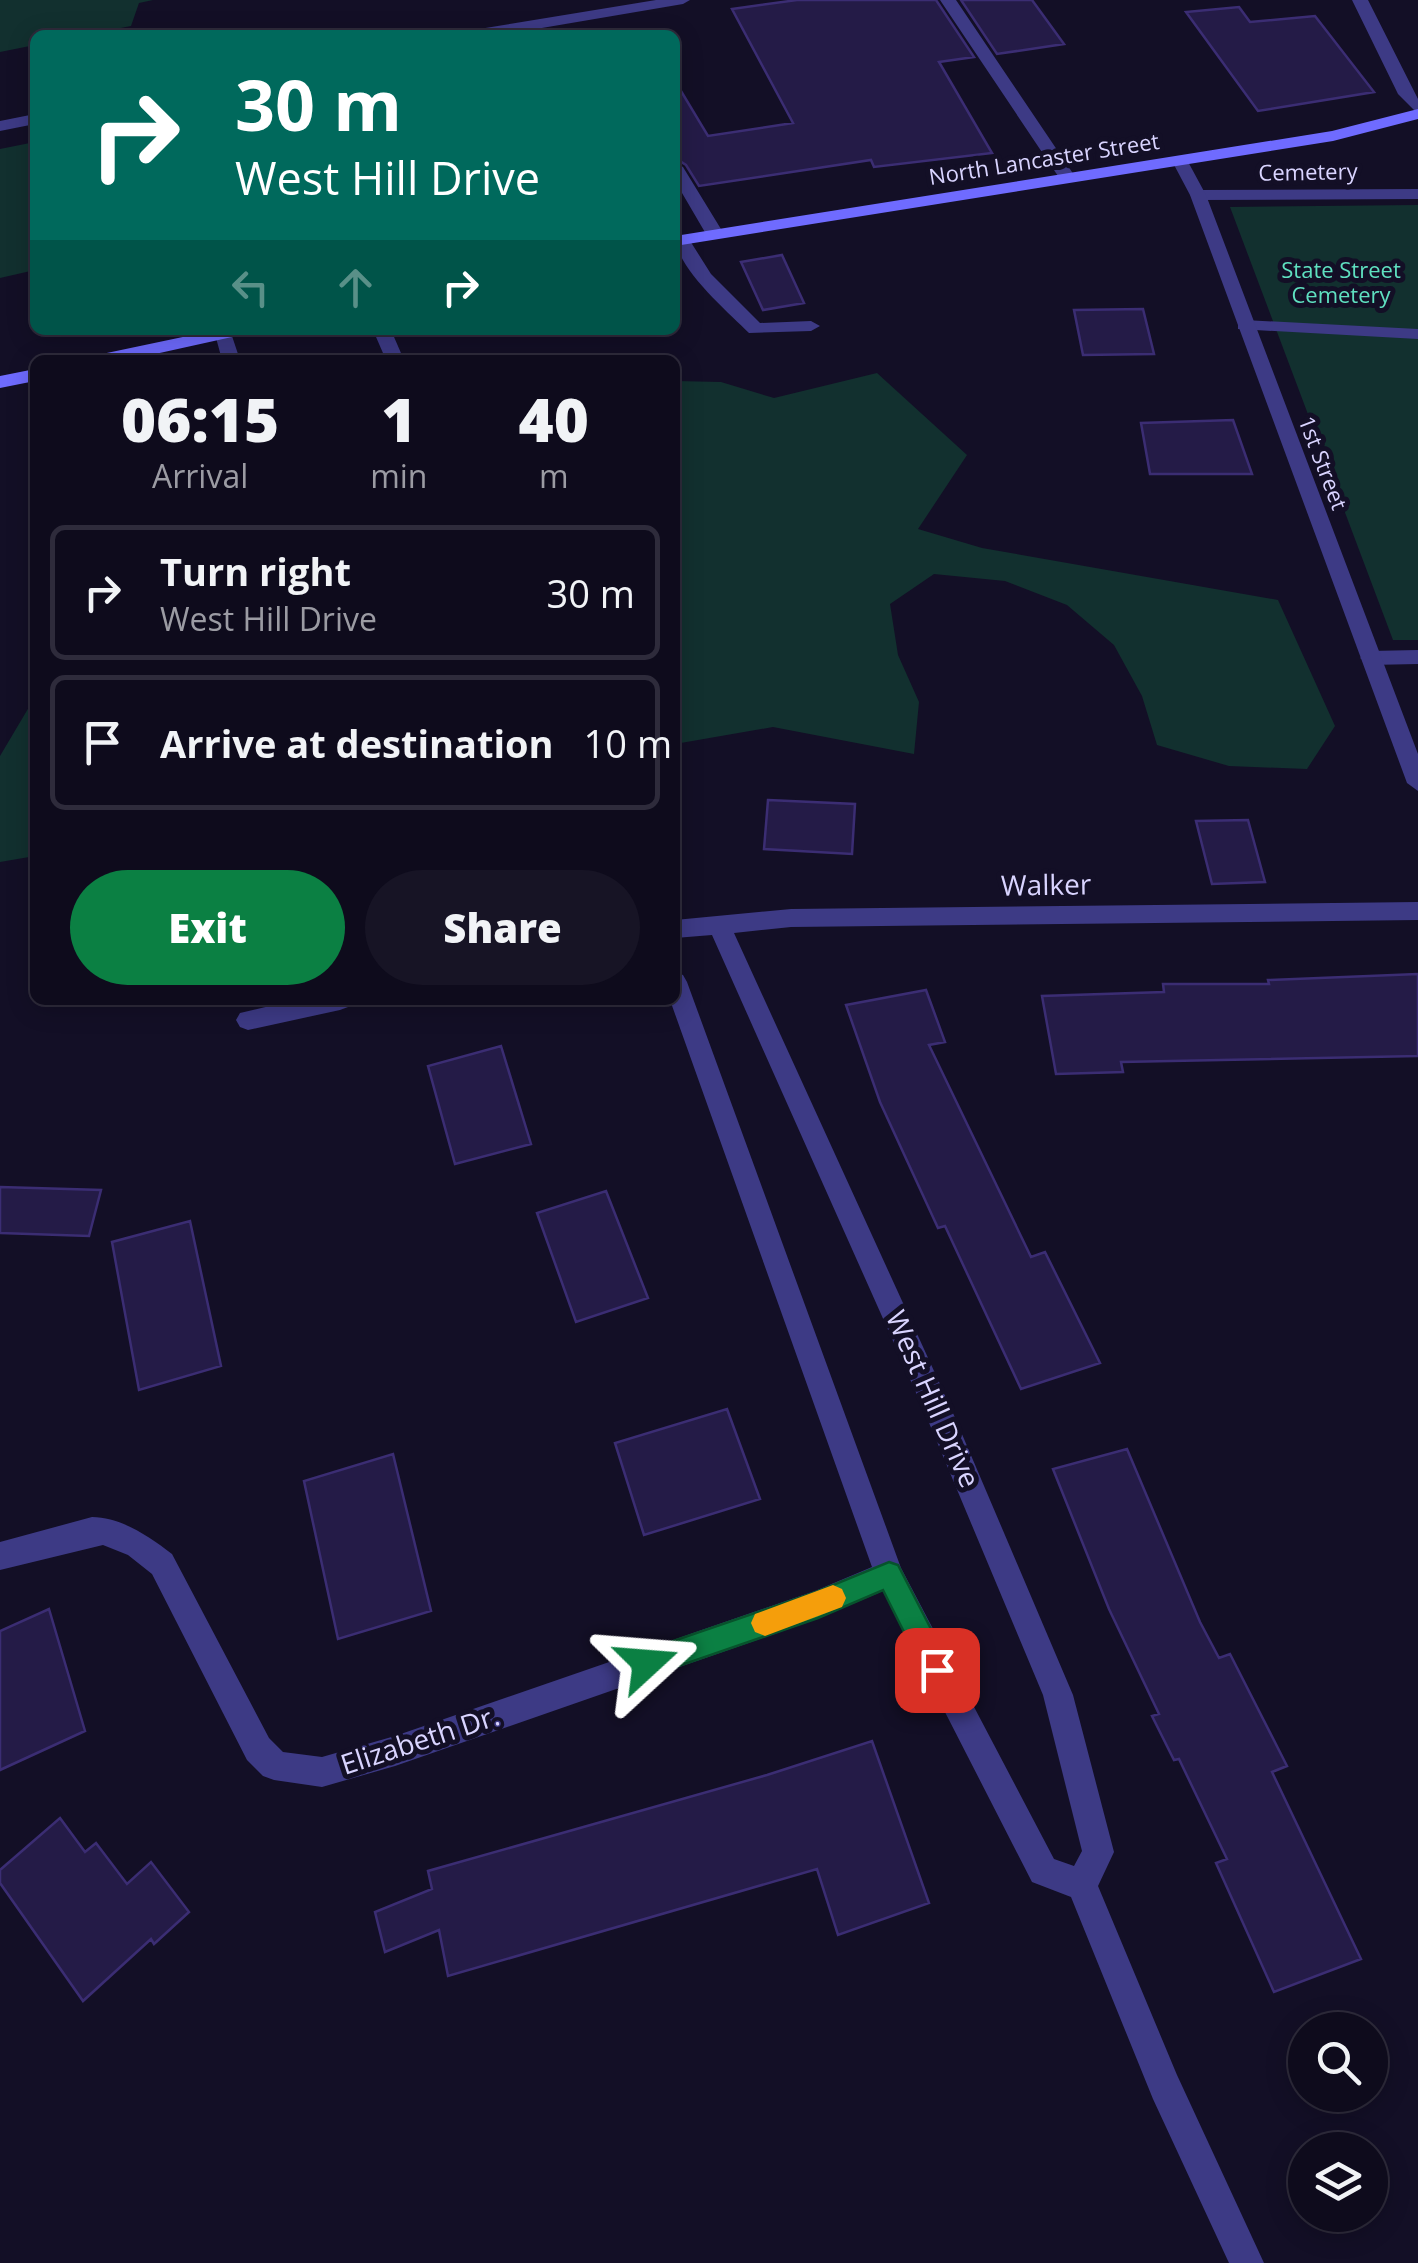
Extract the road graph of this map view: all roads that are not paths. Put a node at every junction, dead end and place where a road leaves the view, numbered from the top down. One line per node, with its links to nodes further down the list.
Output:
1 (683, 0): 4 (street)
2 (948, 0): 12 (street)
3 (1360, 0): 7 (street)
4 (583, 14): 5 (street); 6 (street)
5 (499, 30)
6 (593, 30)
7 (1418, 111): 10 (main road, North Lancaster Street)
8 (30, 121): 9 (street)
9 (0, 126)
10 (1180, 161): 12 (main road, North Lancaster Street); 14 (street, 1st Street)
11 (680, 176): 15 (street)
12 (1068, 178): 15 (main road, North Lancaster Street)
13 (1418, 194): 14 (street, Cemetery)
14 (1198, 196): 18 (street, 1st Street)
15 (715, 234): 16 (main road, North Lancaster Street)
16 (680, 240)
17 (680, 243): 19 (street)
18 (1244, 325): 20 (street); 26 (street, 1st Street)
19 (811, 326)
20 (1418, 334)
21 (218, 335): 22 (main road)
22 (125, 355)
23 (30, 375): 24 (main road)
24 (0, 382)
25 (1418, 657): 26 (street)
26 (1370, 658): 27 (street, 1st Street)
27 (1418, 783)
28 (1418, 911): 29 (street, Walker)
29 (718, 925): 30 (street, Walker); 36 (street, West Hill Drive)
30 (680, 929)
31 (680, 996): 35 (street)
32 (317, 1005): 33 (street)
33 (248, 1020)
34 (0, 1556): 35 (street, Elizabeth Dr.)
35 (889, 1574): 36 (street)
36 (1082, 1885): 37 (street)
37 (1247, 2263)

